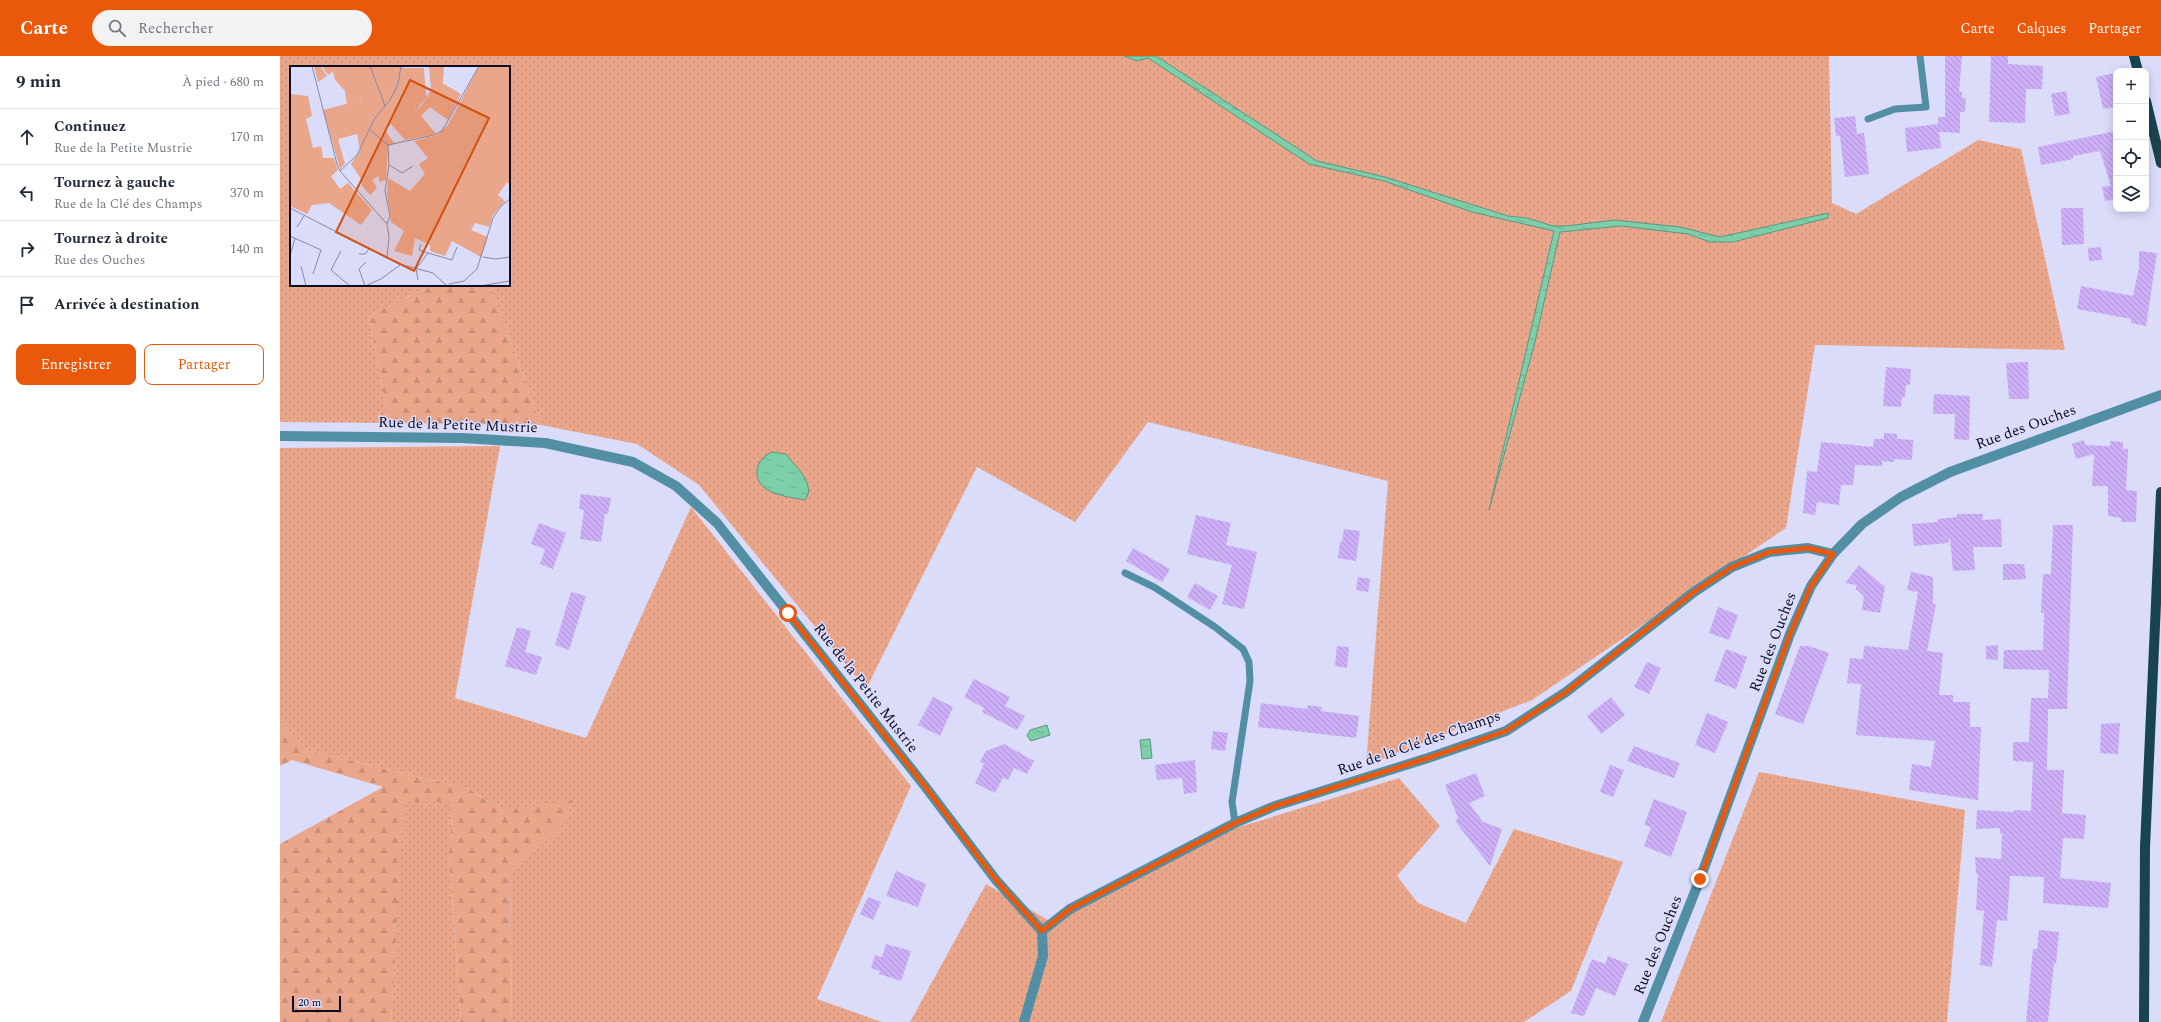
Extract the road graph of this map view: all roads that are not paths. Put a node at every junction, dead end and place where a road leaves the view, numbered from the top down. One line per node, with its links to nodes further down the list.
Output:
1 (1920, 56): 5 (lane)
2 (2134, 56): 3 (main road)
3 (2137, 68)
4 (2147, 104): 6 (main road)
5 (1868, 119)
6 (2161, 163)
7 (2161, 395): 10 (street, Rue des Ouches)
8 (280, 436): 14 (street, Rue de la Petite Mustrie)
9 (2161, 492): 12 (main road)
10 (1833, 554): 13 (street, Rue de la Clé des Champs); 16 (street, Rue des Ouches)
11 (1126, 573): 13 (lane)
12 (2158, 609): 17 (main road)
13 (1235, 823): 14 (street, Rue de la Clé des Champs)
14 (1042, 931): 15 (street)
15 (1024, 1022)
16 (1643, 1022)
17 (2144, 1022)

